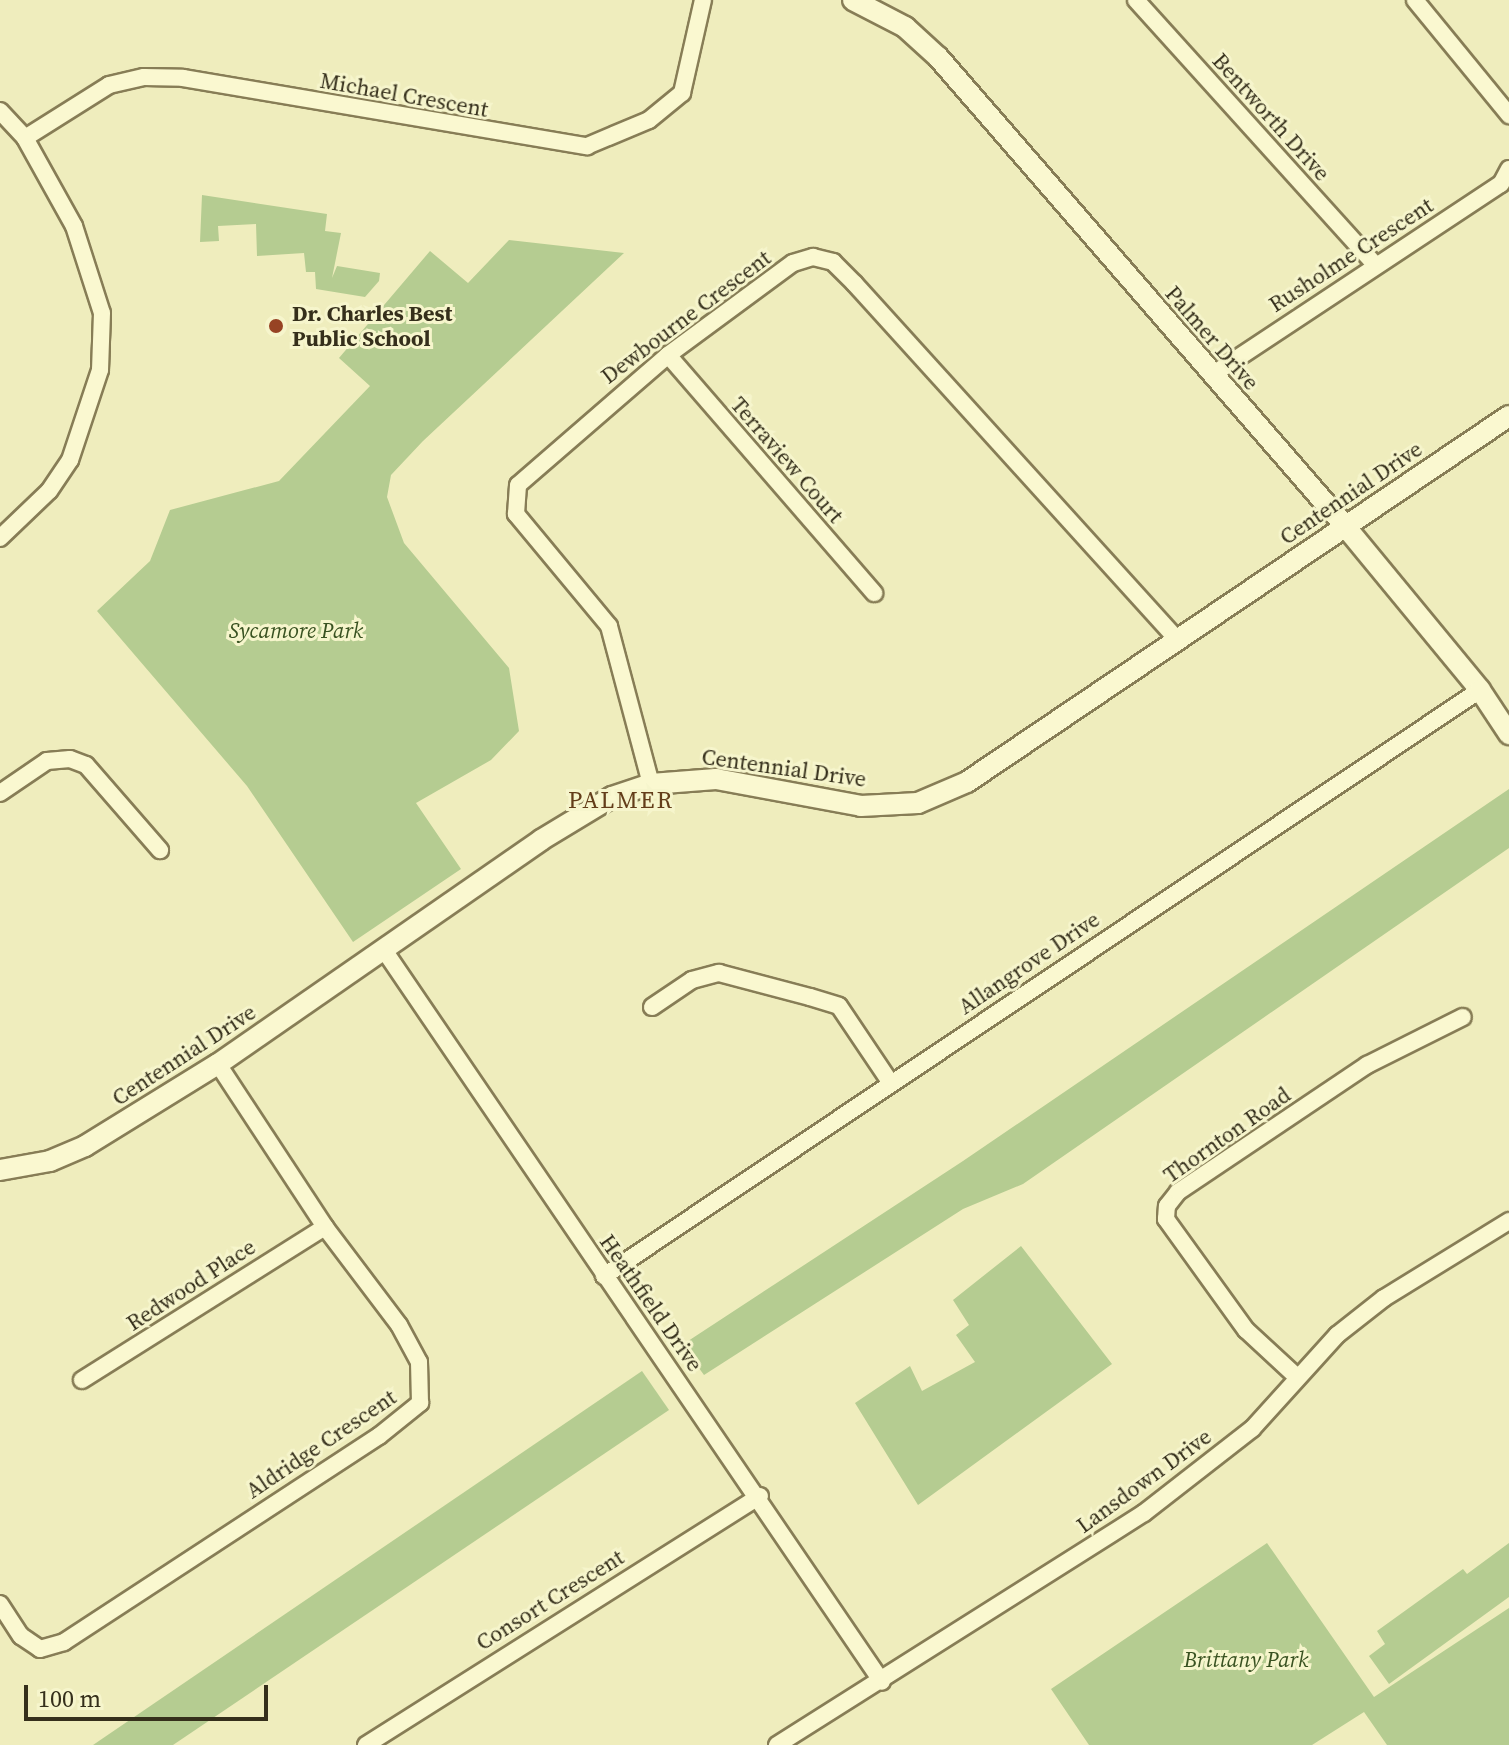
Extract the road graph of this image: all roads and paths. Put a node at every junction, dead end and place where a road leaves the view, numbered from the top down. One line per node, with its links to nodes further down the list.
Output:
1 (703, 0): 7 (street, Michael Crescent)
2 (853, 0): 11 (street, Palmer Drive)
3 (1136, 0): 9 (street, Bentworth Drive)
4 (1415, 0): 6 (street)
5 (0, 111): 7 (street)
6 (1509, 115)
7 (25, 138): 14 (street)
8 (1509, 169): 9 (street, Rusholme Crescent)
9 (1374, 263): 11 (street, Rusholme Crescent)
10 (668, 355): 15 (street, Terraview Court); 16 (street, Dewbourne Crescent); 19 (street, Dewbourne Crescent)
11 (1212, 375): 13 (street, Palmer Drive)
12 (1509, 416): 13 (street, Centennial Drive)
13 (1345, 526): 16 (street, Centennial Drive); 17 (street, Palmer Drive)
14 (0, 538)
15 (874, 593)
16 (1177, 639): 19 (street, Centennial Drive)
17 (1480, 690): 18 (street, Palmer Drive); 26 (street, Allangrove Drive)
18 (1509, 734)
19 (651, 784): 22 (street, Centennial Drive)
20 (0, 793): 21 (street)
21 (160, 850)
22 (384, 950): 25 (street, Centennial Drive); 30 (street, Heathfield Drive)
23 (652, 1007): 26 (street)
24 (1463, 1017): 31 (street, Thornton Road)
25 (218, 1064): 27 (street, Centennial Drive); 29 (street, Aldridge Crescent)
26 (890, 1082): 30 (street, Allangrove Drive)
27 (0, 1170)
28 (1509, 1221): 31 (street, Lansdown Drive)
29 (325, 1227): 32 (street, Redwood Place); 34 (street, Aldridge Crescent)
30 (604, 1276): 33 (street, Heathfield Drive)
31 (1297, 1377): 35 (street, Lansdown Drive)
32 (82, 1380)
33 (760, 1496): 35 (street, Heathfield Drive); 36 (street, Consort Crescent)
34 (0, 1604)
35 (882, 1682): 37 (street, Lansdown Drive)
36 (366, 1745)
37 (777, 1745)

